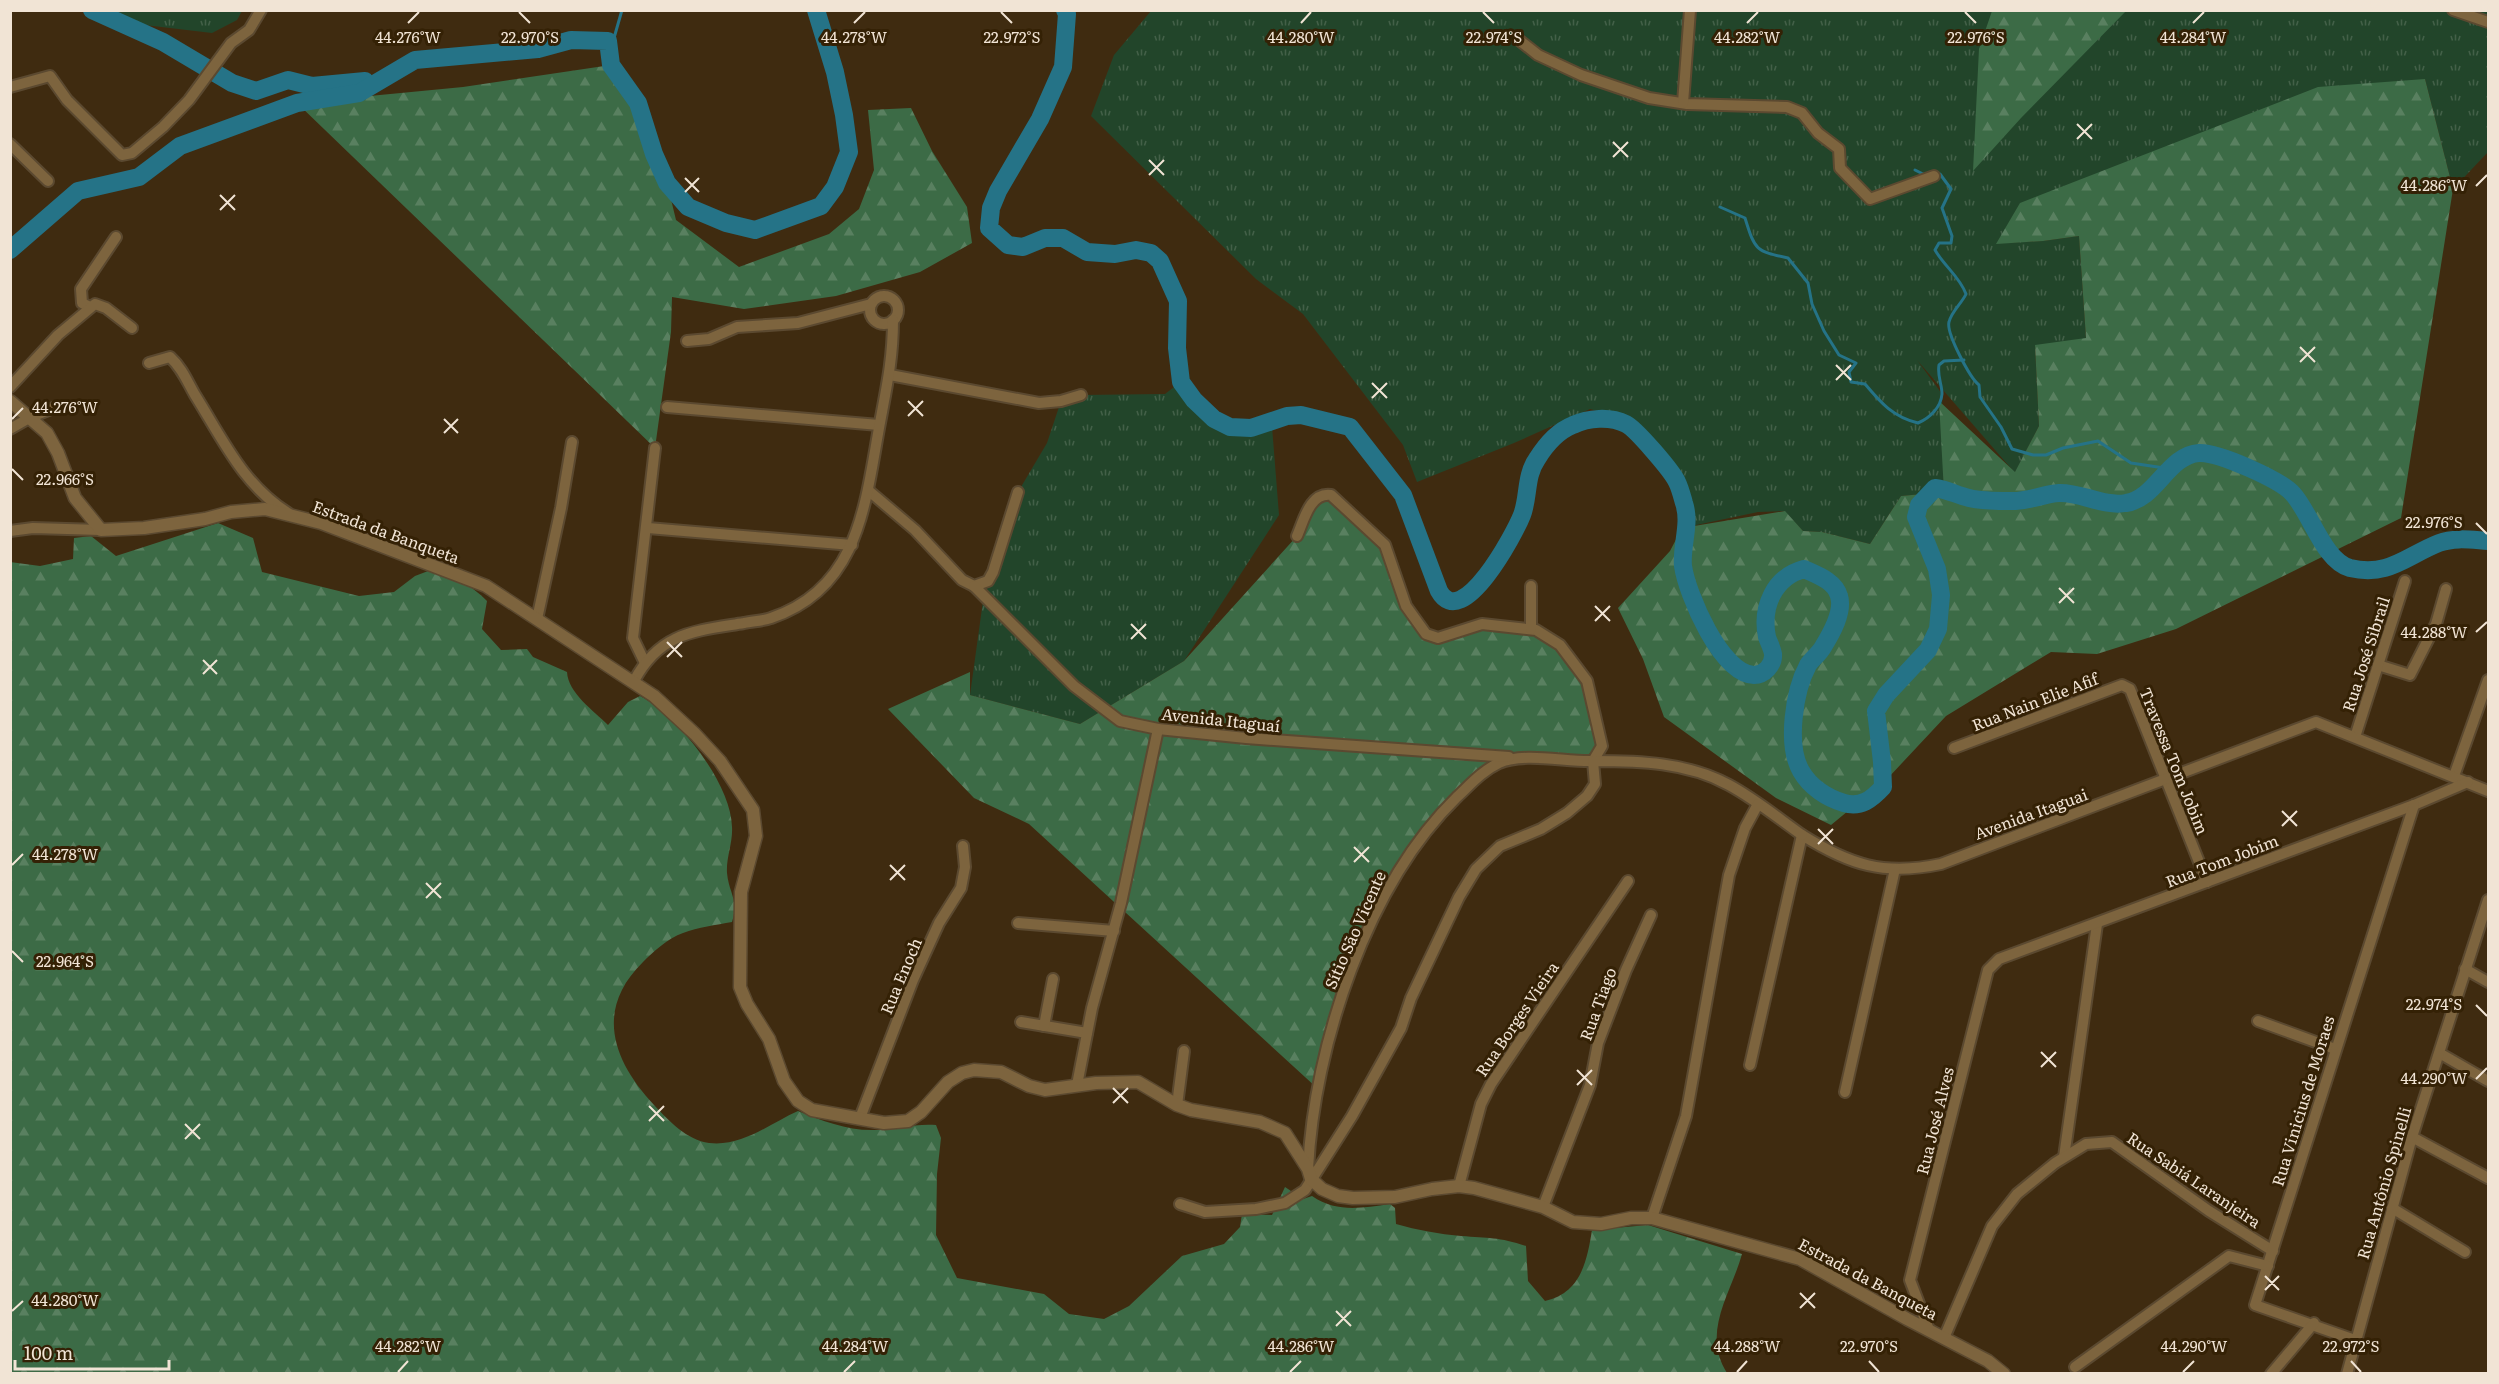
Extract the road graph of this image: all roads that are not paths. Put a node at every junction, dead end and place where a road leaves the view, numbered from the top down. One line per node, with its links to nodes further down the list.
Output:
1 (261, 10): 6 (street)
2 (1690, 10): 7 (street)
3 (2453, 10): 4 (street)
4 (2488, 22)
5 (1519, 40): 7 (street)
6 (10, 87)
7 (1683, 103): 9 (street)
8 (10, 144): 10 (street)
9 (1934, 176)
10 (48, 181)
11 (116, 237): 13 (street)
12 (871, 304): 14 (street); 14 (street); 16 (street)
13 (90, 307): 15 (street); 19 (street)
14 (893, 320): 18 (street)
15 (132, 328)
16 (687, 341)
17 (148, 363): 31 (street)
18 (890, 375): 20 (street); 25 (street)
19 (10, 387)
20 (1081, 395)
21 (10, 401): 24 (street)
22 (56, 407): 24 (street)
23 (667, 407): 25 (street)
24 (31, 417): 26 (street); 33 (street)
25 (879, 425): 29 (street)
26 (10, 429)
27 (572, 442): 41 (street)
28 (655, 448): 32 (street)
29 (869, 491): 36 (street); 38 (street)
30 (1018, 492): 38 (street)
31 (293, 517): 33 (street, Estrada da Banqueta); 41 (street, Estrada da Banqueta)
32 (648, 528): 36 (street); 43 (street)
33 (101, 530): 34 (street)
34 (10, 531)
35 (1297, 536): 42 (street)
36 (852, 545): 43 (street)
37 (2405, 581): 44 (street, Rua José Sibrail)
38 (974, 586): 48 (street, Avenida Itaguaí)
39 (1531, 586): 42 (street)
40 (2446, 589): 44 (street)
41 (537, 619): 46 (street, Estrada da Banqueta)
42 (1531, 629): 52 (street)
43 (645, 663): 46 (street)
44 (2378, 665): 49 (street, Rua José Sibrail)
45 (2488, 680): 53 (street)
46 (634, 681): 85 (street, Estrada da Banqueta)
47 (2127, 686): 50 (street, Rua Nain Elie Afif); 54 (street, Travessa Tom Jobim)
48 (1158, 729): 51 (street, Avenida Itaguaí); 68 (street)
49 (2355, 737): 53 (street, Avenida Itaguai); 54 (street, Avenida Itaguai)
50 (1954, 748)
51 (1518, 758): 52 (street, Sítio São Vicente); 88 (street, Sítio São Vicente)
52 (1593, 761): 57 (street); 88 (street)
53 (2454, 776): 55 (street, Avenida Itaguai)
54 (2166, 779): 61 (street, Avenida Itaguai); 63 (street, Travessa Tom Jobim)
55 (2468, 782): 56 (street, Avenida Itaguai); 58 (street, Rua Tom Jobim)
56 (2488, 791)
57 (1758, 804): 59 (street); 94 (street)
58 (2414, 805): 63 (street, Rua Tom Jobim); 77 (street, Rua Vinicius de Moraes)
59 (1802, 835): 61 (street, Avenida Itaguai); 80 (street)
60 (963, 846): 85 (street, Rua Enoch)
61 (1895, 869): 83 (street)
62 (1628, 881): 90 (street, Rua Borges Vieira)
63 (2207, 882): 67 (street, Rua Tom Jobim)
64 (2488, 900): 69 (street, Rua Antônio Spinelli)
65 (1651, 915): 92 (street, Rua Tiago)
66 (1018, 923): 68 (street)
67 (2097, 924): 70 (street, Rua Tom Jobim); 87 (street)
68 (1114, 931): 76 (street)
69 (2465, 969): 72 (street); 79 (street, Rua Antônio Spinelli)
70 (1988, 970): 99 (street, Rua José Alves)
71 (1053, 979): 75 (street)
72 (2488, 982)
73 (1021, 1022): 75 (street)
74 (2258, 1022): 77 (street)
75 (1044, 1026): 76 (street)
76 (1087, 1033): 82 (street)
77 (2335, 1049): 95 (street, Rua Vinicius de Moraes)
78 (1184, 1051): 84 (street)
79 (2440, 1053): 81 (street); 86 (street, Rua Antônio Spinelli)
80 (1750, 1065)
81 (2488, 1081)
82 (1077, 1085): 84 (street, Estrada da Banqueta); 85 (street, Estrada da Banqueta)
83 (1845, 1092)
84 (1177, 1105): 88 (street, Estrada da Banqueta)
85 (860, 1118)
86 (2412, 1137): 89 (street); 93 (street, Rua Antônio Spinelli)
87 (2064, 1157): 95 (street, Rua Sabiá Laranjeira); 100 (street, Rua Sabiá Laranjeira)
88 (1310, 1174): 90 (street, Estrada da Banqueta); 91 (street)
89 (2488, 1178)
90 (1459, 1186): 92 (street, Estrada da Banqueta)
91 (1180, 1204)
92 (1543, 1207): 94 (street, Estrada da Banqueta)
93 (2392, 1208): 96 (street); 101 (street, Rua Antônio Spinelli)
94 (1652, 1218): 99 (street, Estrada da Banqueta)
95 (2272, 1251): 97 (street, Rua Vinicius de Moraes)
96 (2465, 1252)
97 (2268, 1266): 98 (street, Rua Vinicius de Moraes); 102 (street)
98 (2314, 1323): 101 (street, Rua Vinicius de Moraes); 104 (street)
99 (1929, 1330): 100 (street, Estrada da Banqueta)
100 (1944, 1338): 103 (street, Estrada da Banqueta)
101 (2355, 1340): 105 (street, Rua Antônio Spinelli)
102 (2075, 1367)
103 (2004, 1374)
104 (2271, 1374)
105 (2347, 1374)

